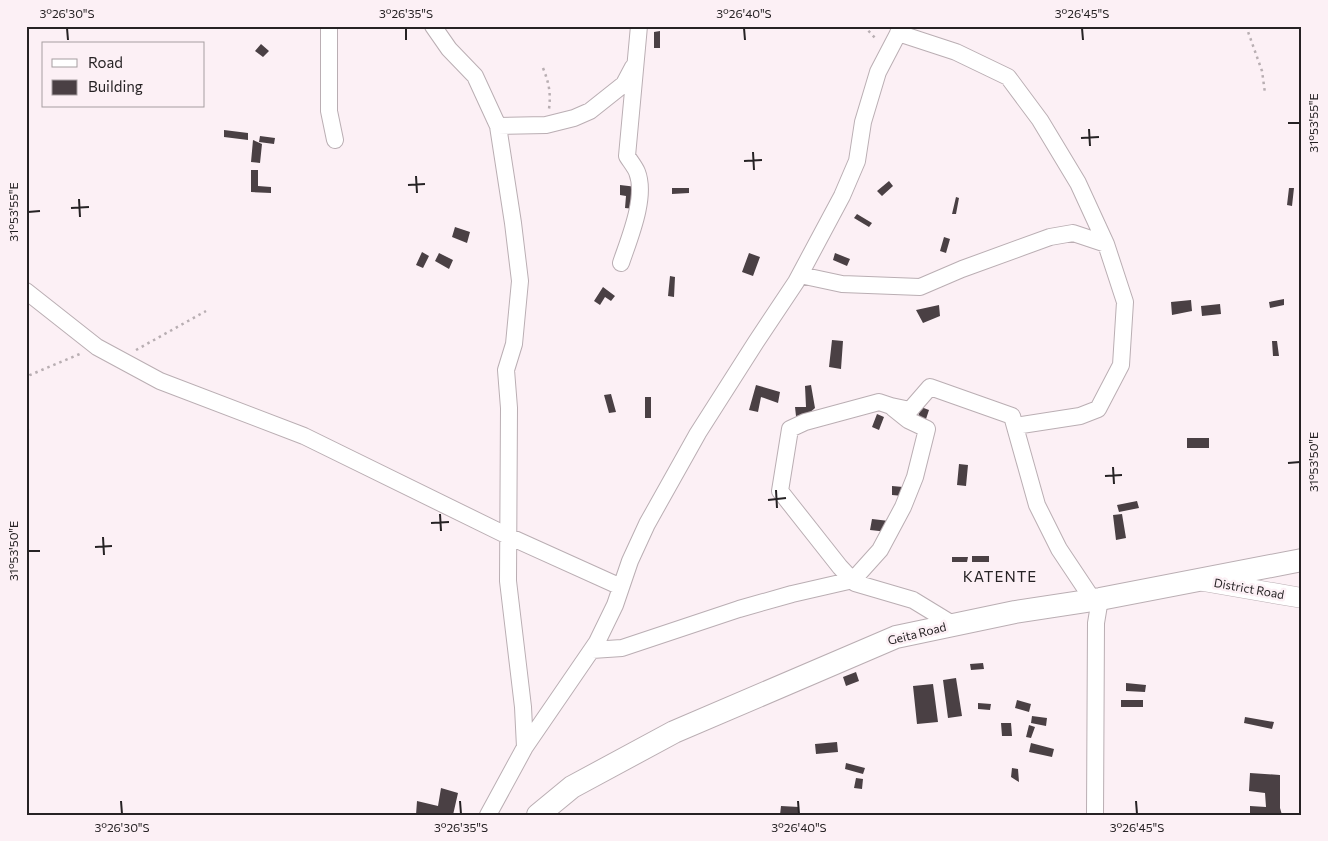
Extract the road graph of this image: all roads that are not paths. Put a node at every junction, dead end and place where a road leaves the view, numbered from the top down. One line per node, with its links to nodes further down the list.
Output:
1 (329, 26): 7 (street)
2 (434, 26): 6 (street)
3 (639, 26): 5 (street)
4 (900, 30): 8 (street); 10 (street)
5 (637, 60): 6 (street); 9 (street)
6 (498, 126): 14 (street)
7 (335, 140)
8 (1106, 244): 10 (street); 13 (street)
9 (621, 263)
10 (800, 275): 18 (street)
11 (26, 291): 14 (street)
12 (891, 406): 13 (street); 16 (street); 16 (street)
13 (1015, 426): 20 (street)
14 (508, 536): 18 (street); 23 (street)
15 (1302, 560): 17 (main road, Geita Road)
16 (852, 580): 21 (street); 22 (street)
17 (1196, 580): 19 (street, District Road); 20 (main road, Geita Road)
18 (621, 587): 22 (street)
19 (1302, 598)
20 (1097, 599): 21 (main road, Geita Road); 26 (street)
21 (954, 625): 25 (main road, Geita Road)
22 (592, 650): 23 (street)
23 (525, 747): 24 (street)
24 (488, 815)
25 (538, 815)
26 (1095, 815)

